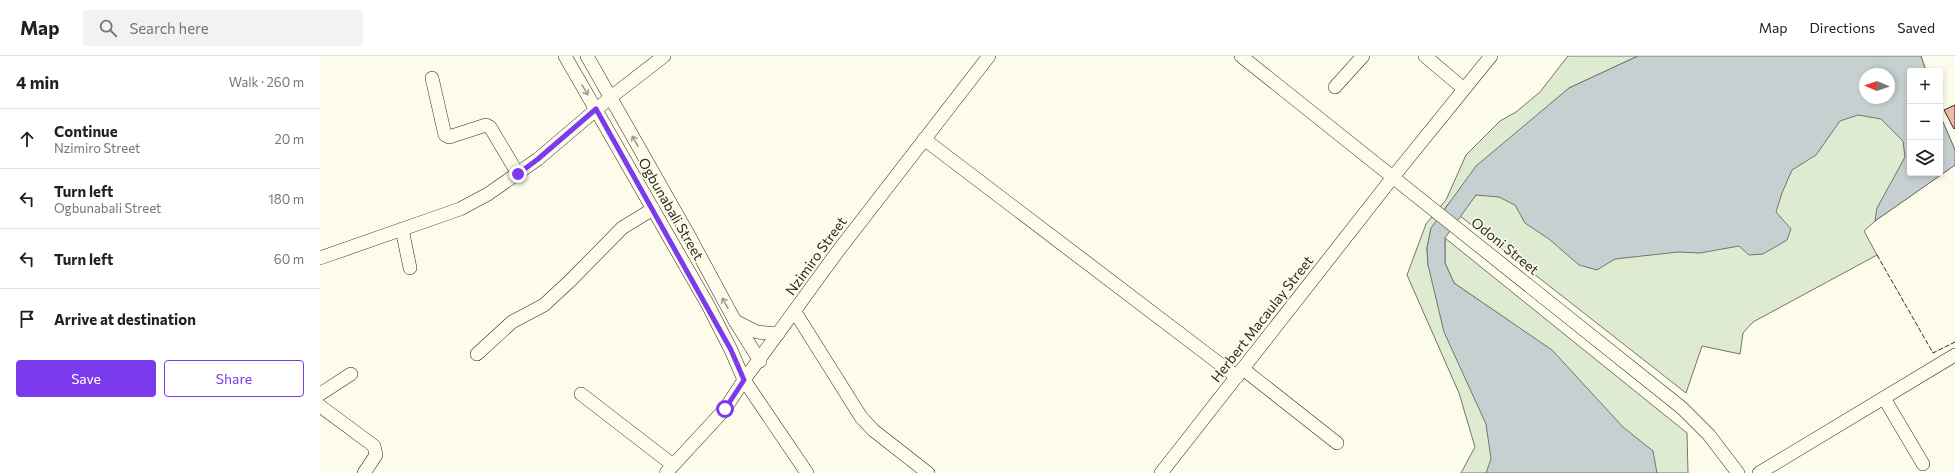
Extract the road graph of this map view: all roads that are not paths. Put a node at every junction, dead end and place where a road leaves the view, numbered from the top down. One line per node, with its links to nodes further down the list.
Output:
1 (565, 56): 13 (street, Ogbunabali Street, one-way to 13)
2 (587, 56): 12 (street, Ogbunabali Street)
3 (664, 56): 12 (street)
4 (990, 56): 14 (street, Nzimiro Street)
5 (1241, 56): 16 (street, Odoni Street)
6 (1364, 56): 10 (street)
7 (1425, 56): 11 (street)
8 (1492, 56): 11 (street, Herbert Macaulay Street)
9 (432, 78): 15 (street)
10 (1335, 87)
11 (1464, 89): 16 (street, Herbert Macaulay Street)
12 (611, 97): 13 (street); 22 (street, Ogbunabali Street, one-way to 12)
13 (596, 109): 15 (street); 17 (street, Ogbunabali Street)
14 (924, 139): 21 (street, Nzimiro Street); 27 (street)
15 (518, 174): 18 (street)
16 (1390, 180): 27 (street, Herbert Macaulay Street); 41 (street, Odoni Street)
17 (653, 210): 24 (street); 29 (street, Ogbunabali Street)
18 (402, 229): 19 (street); 20 (street)
19 (320, 258)
20 (410, 268)
21 (795, 312): 23 (street, Nzimiro Street); 39 (street)
22 (734, 320): 23 (street); 26 (street, Ogbunabali Street)
23 (778, 334): 26 (street, Nzimiro Street)
24 (477, 354)
25 (1955, 355): 32 (street)
26 (760, 361): 29 (street, Nzimiro Street)
27 (1240, 373): 34 (street); 40 (street, Herbert Macaulay Street)
28 (352, 374): 30 (street)
29 (744, 380): 36 (street, Nzimiro Street); 38 (street, Ogbunabali Street)
30 (320, 394)
31 (581, 394): 36 (street)
32 (1884, 398): 35 (street); 42 (street)
33 (320, 406): 37 (street)
34 (1337, 443)
35 (1924, 464)
36 (669, 469)
37 (364, 473)
38 (807, 473)
39 (928, 473)
40 (1160, 473)
41 (1738, 473)
42 (1759, 473)

